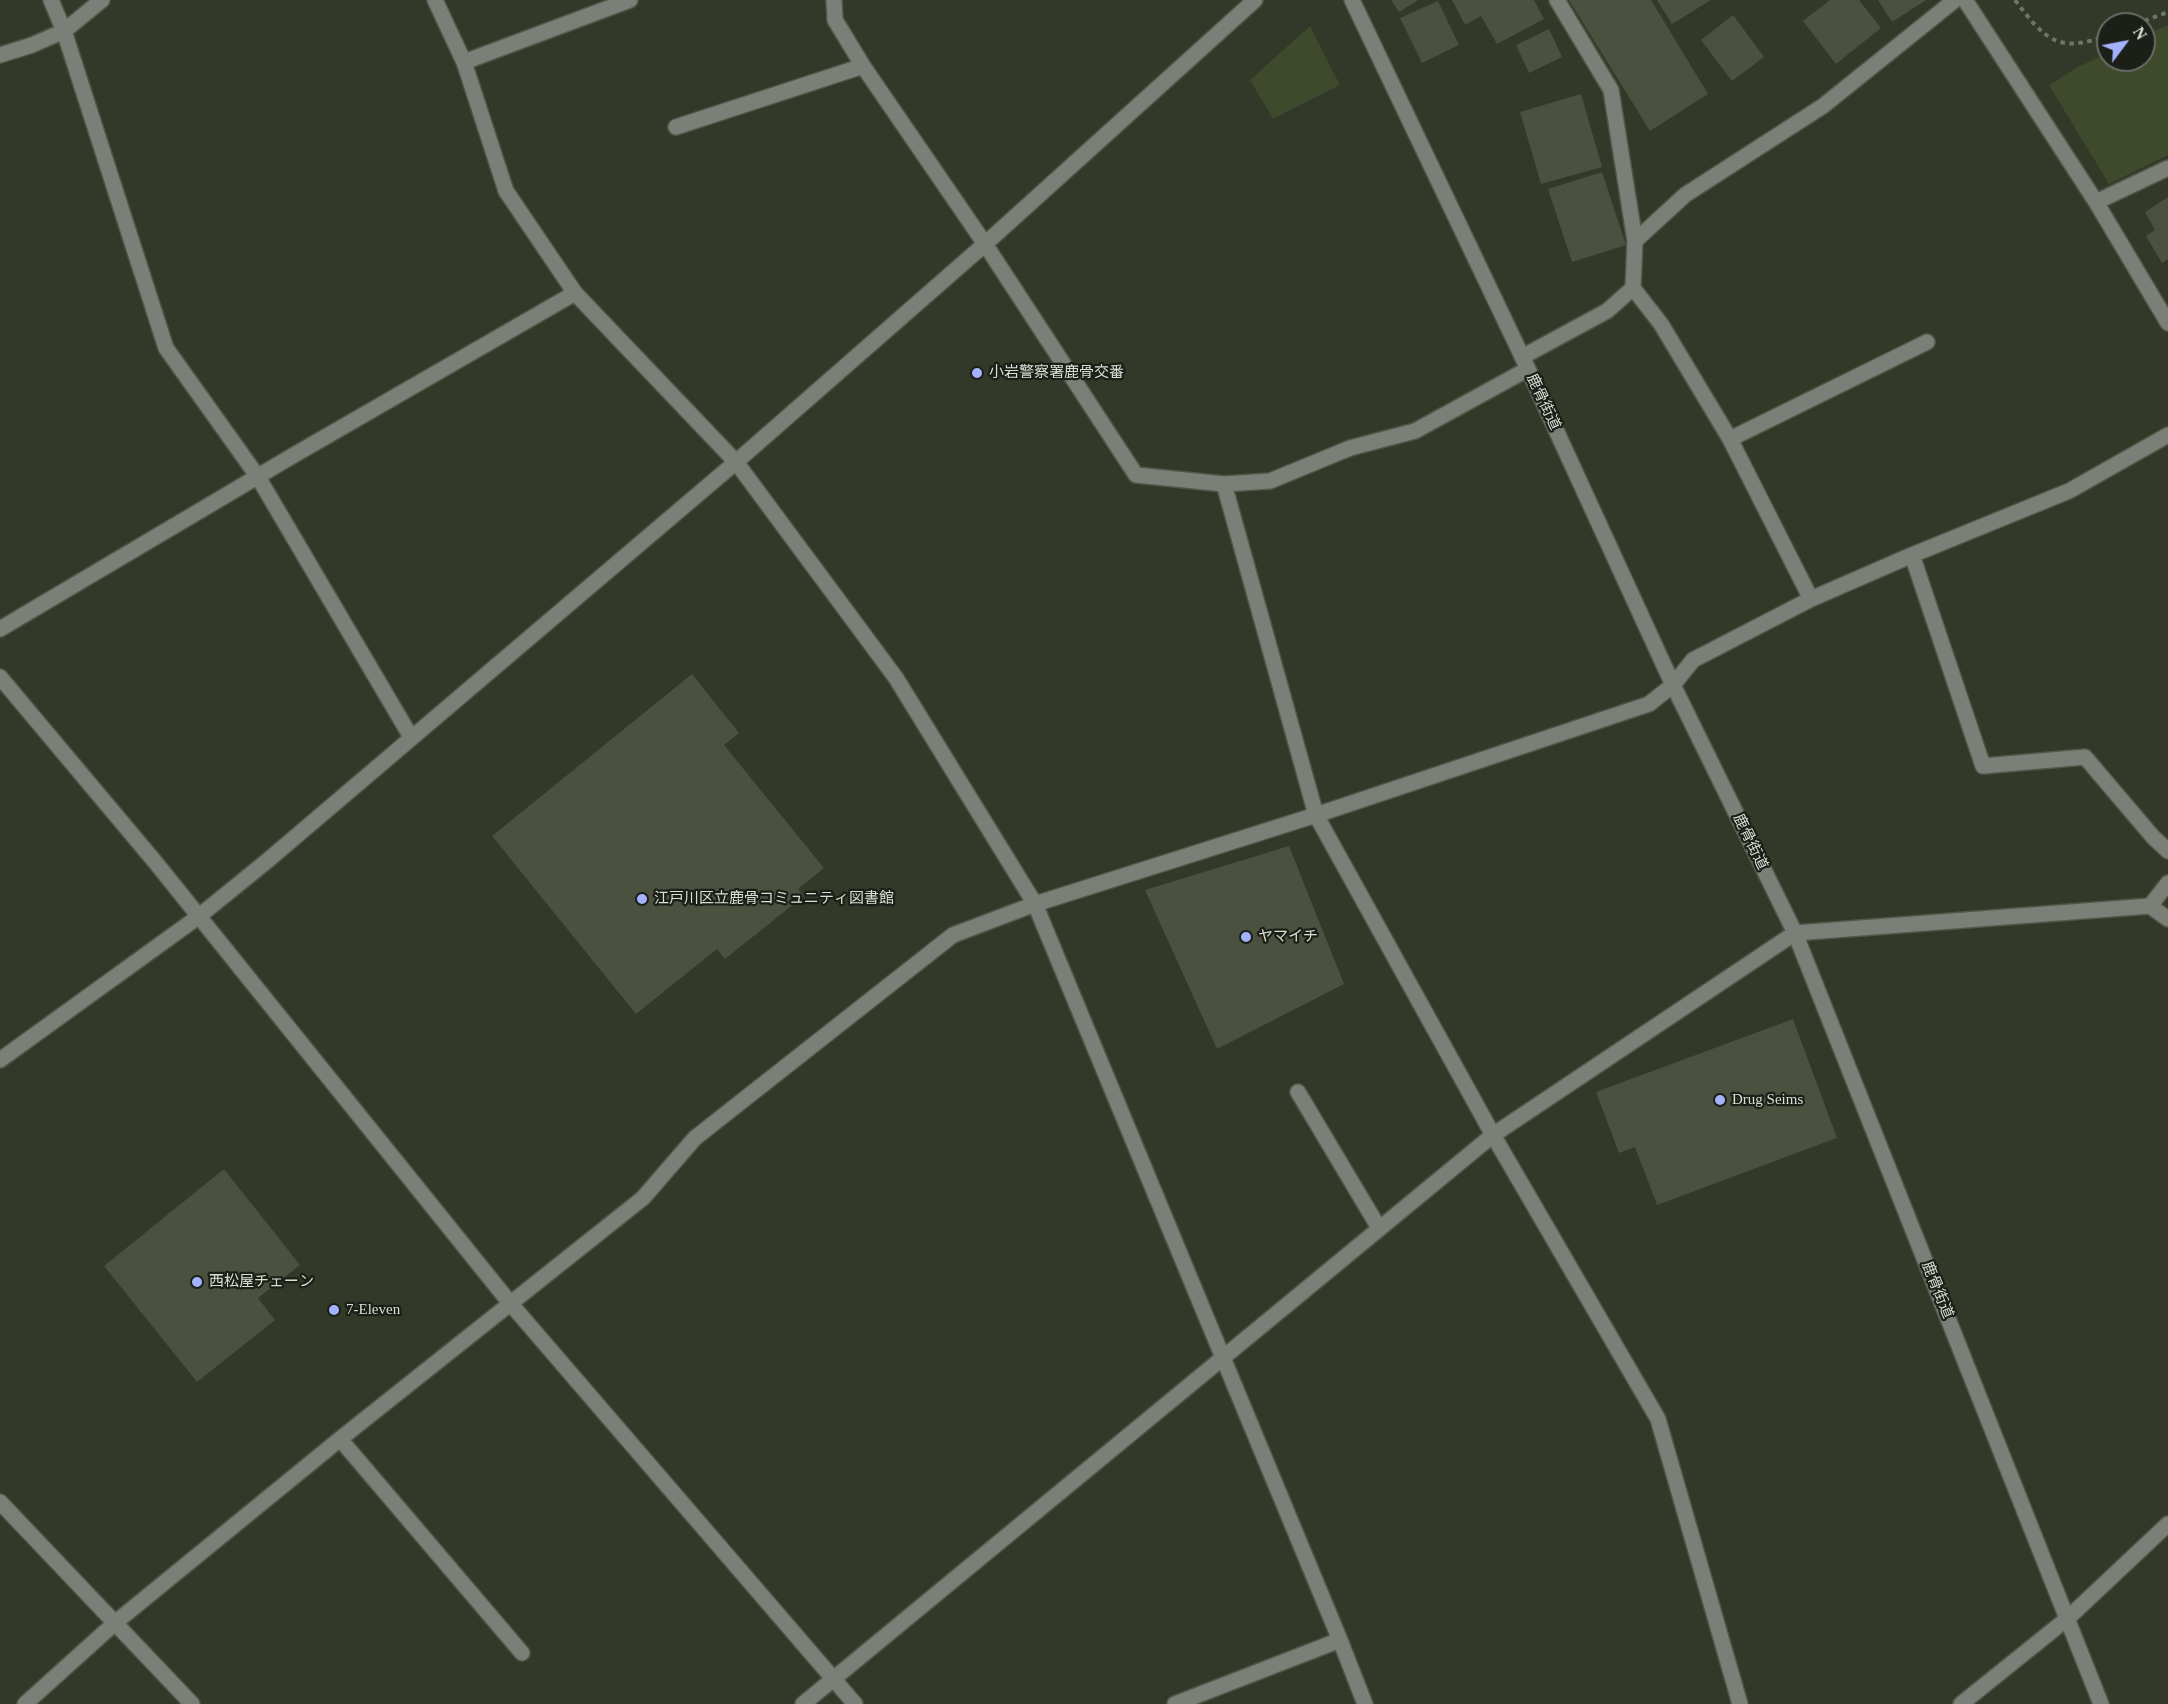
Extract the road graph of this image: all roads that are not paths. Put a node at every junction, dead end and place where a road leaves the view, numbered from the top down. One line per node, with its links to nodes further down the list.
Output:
1 (51, 0): 11 (street)
2 (102, 0): 11 (street)
3 (435, 0): 13 (street)
4 (630, 0): 13 (street)
5 (834, 0): 14 (street)
6 (1255, 0): 19 (street)
7 (1352, 0): 24 (street, 鹿骨街道)
8 (1557, 0): 18 (street)
9 (1955, 0): 18 (street)
10 (1965, 0): 17 (street)
11 (64, 30): 12 (street); 28 (street)
12 (0, 55)
13 (464, 62): 21 (street)
14 (863, 66): 15 (street); 19 (street)
15 (676, 127)
16 (2168, 168): 17 (street)
17 (2096, 202): 22 (street)
18 (1635, 241): 20 (street)
19 (985, 244): 27 (street); 29 (street)
20 (1634, 288): 24 (street); 26 (street)
21 (574, 293): 27 (street); 28 (street)
22 (2168, 323)
23 (1927, 342): 26 (street)
24 (1525, 363): 29 (street); 34 (street, 鹿骨街道)
25 (2168, 435): 30 (street)
26 (1730, 439): 31 (street)
27 (736, 462): 35 (street); 39 (street)
28 (258, 477): 32 (street); 35 (street)
29 (1224, 484): 36 (street)
30 (1912, 555): 31 (street); 37 (street)
31 (1811, 599): 34 (street)
32 (0, 629)
33 (0, 677): 41 (street)
34 (1673, 686): 36 (street); 43 (street, 鹿骨街道)
35 (411, 737): 41 (street)
36 (1316, 815): 39 (street); 46 (street)
37 (2168, 851)
38 (2168, 883): 40 (street)
39 (1035, 904): 48 (street); 49 (street)
40 (2150, 906): 42 (street); 43 (street)
41 (198, 917): 44 (street); 48 (street)
42 (2168, 919)
43 (1795, 933): 46 (street); 53 (street, 鹿骨街道)
44 (0, 1060)
45 (1298, 1092): 47 (street)
46 (1494, 1135): 47 (street); 64 (street)
47 (1380, 1228): 49 (street)
48 (510, 1303): 50 (street); 57 (street)
49 (1222, 1358): 55 (street); 57 (street)
50 (339, 1439): 54 (street); 56 (street)
51 (0, 1502): 54 (street)
52 (2168, 1524): 53 (street)
53 (2068, 1617): 65 (street); 66 (street, 鹿骨街道)
54 (116, 1622): 58 (street); 59 (street)
55 (1340, 1640): 62 (street); 63 (street)
56 (522, 1653)
57 (834, 1678): 60 (street); 61 (street)
58 (25, 1704)
59 (192, 1704)
60 (803, 1704)
61 (855, 1704)
62 (1175, 1704)
63 (1365, 1704)
64 (1740, 1704)
65 (1961, 1704)
66 (2101, 1704)

